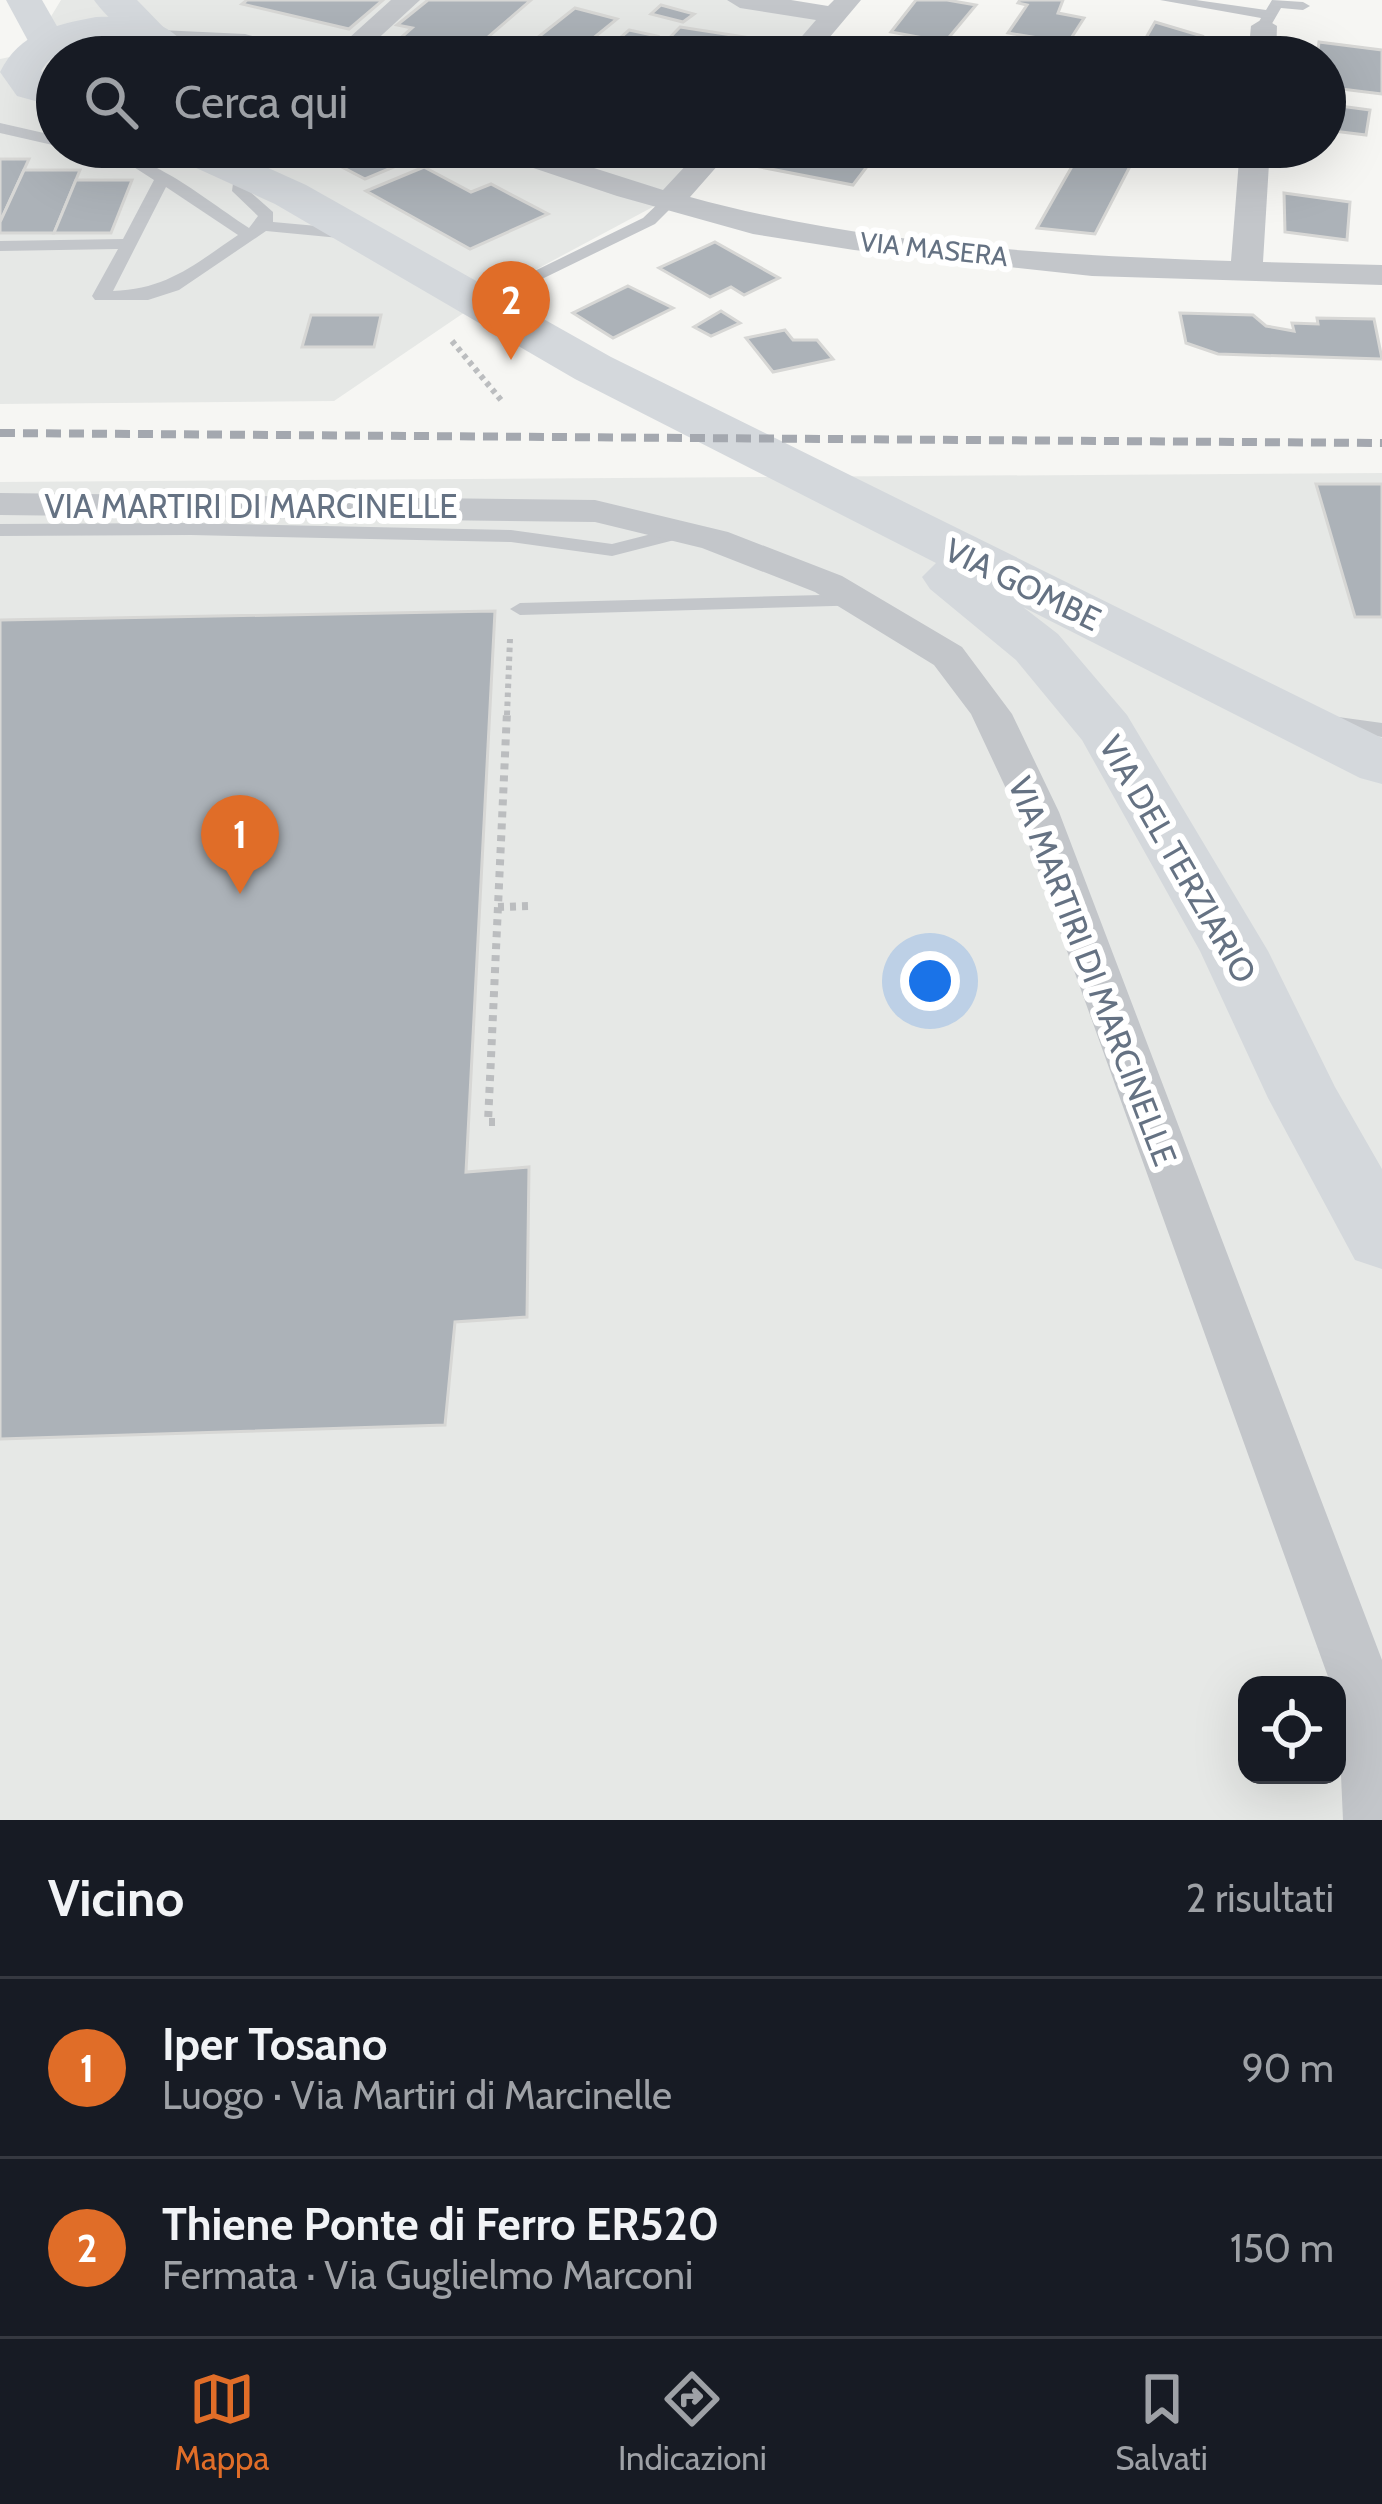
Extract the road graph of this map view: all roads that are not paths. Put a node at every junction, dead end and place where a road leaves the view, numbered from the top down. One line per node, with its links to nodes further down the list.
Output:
1 (25, 0): 14 (main road)
2 (406, 0): 11 (street)
3 (740, 0): 6 (street)
4 (1167, 0): 7 (lane)
5 (1303, 6): 7 (lane)
6 (842, 8): 12 (street)
7 (1267, 21): 13 (street)
8 (146, 24): 9 (main road); 10 (street)
9 (91, 36)
10 (203, 36)
11 (366, 36)
12 (817, 36)
13 (1265, 36)
14 (32, 82)
15 (0, 128): 16 (lane)
16 (36, 137)
17 (171, 168): 27 (lane)
18 (181, 168): 25 (lane)
19 (234, 168): 25 (lane)
20 (248, 168): 26 (main road, VIA GOMBE)
21 (567, 168): 24 (street, VIA MASERA)
22 (699, 168): 24 (street)
23 (1254, 168): 29 (street)
24 (670, 200): 29 (street, VIA MASERA); 31 (lane)
25 (256, 231): 26 (lane); 27 (lane)
26 (364, 235): 31 (main road, VIA GOMBE)
27 (129, 244): 28 (lane)
28 (0, 246)
29 (1246, 273): 30 (street, VIA MASERA)
30 (1382, 275)
31 (476, 304): 32 (main road, VIA GOMBE)
32 (841, 497): 38 (main road, VIA GOMBE); 41 (main road, VIA DEL TERZIARIO)
33 (0, 504): 35 (street, VIA MARTIRI DI MARCINELLE)
34 (0, 530): 35 (lane)
35 (689, 530): 36 (street, VIA MARTIRI DI MARCINELLE)
36 (864, 600): 37 (lane); 42 (street, VIA MARTIRI DI MARCINELLE)
37 (520, 609)
38 (1294, 718): 39 (lane, VIA GOMBE); 40 (main road, VIA GOMBE)
39 (1382, 730)
40 (1382, 763)
41 (1382, 1238)
42 (1375, 1820)

